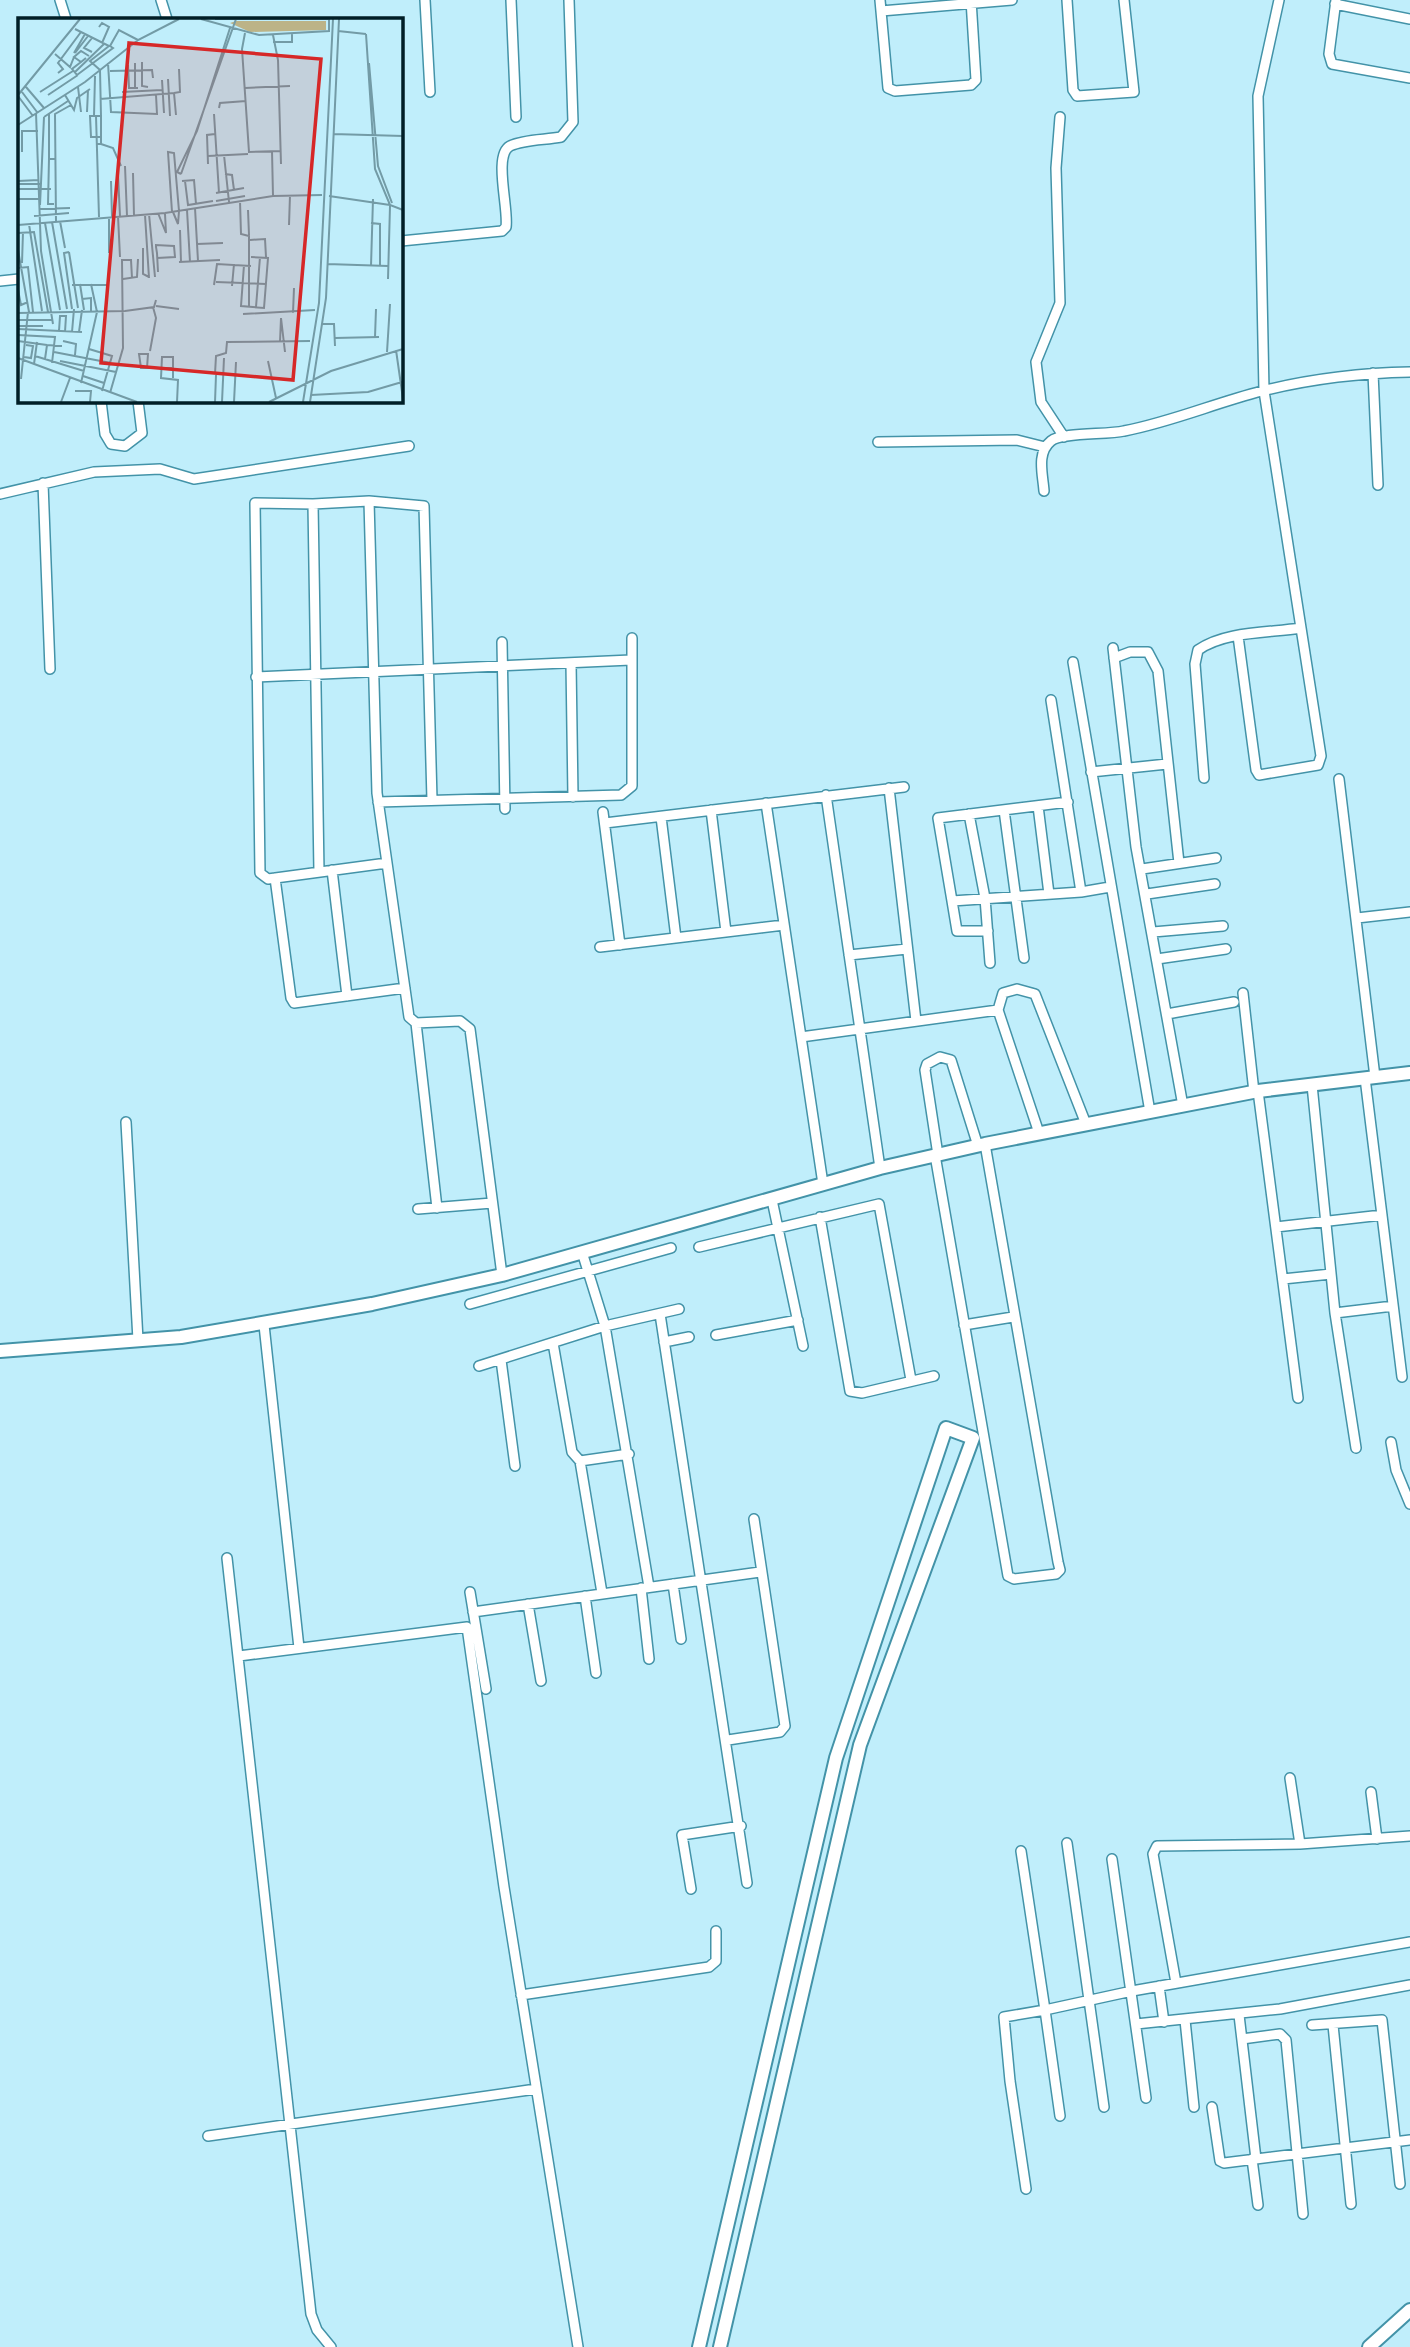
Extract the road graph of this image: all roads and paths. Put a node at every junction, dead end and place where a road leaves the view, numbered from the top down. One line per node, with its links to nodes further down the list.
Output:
1 (60, 0): 14 (street)
2 (161, 0): 15 (street)
3 (425, 0): 18 (street)
4 (511, 0): 19 (street)
5 (569, 0): 21 (street)
6 (880, 0): 13 (street)
7 (1012, 0): 11 (street)
8 (1067, 0): 9 (street)
9 (1124, 0)
10 (1279, 0): 26 (street)
11 (971, 2): 13 (street); 13 (street)
12 (1336, 2): 16 (street); 17 (street)
13 (881, 11)
14 (66, 18)
15 (167, 18)
16 (1410, 19)
17 (1410, 78)
18 (430, 92)
19 (516, 117)
20 (1060, 117): 29 (street)
21 (402, 241)
22 (18, 279): 23 (street)
23 (0, 281)
24 (1410, 372): 25 (street)
25 (1373, 373): 26 (street); 34 (street)
26 (1264, 391): 29 (street); 39 (street)
27 (101, 402): 28 (street)
28 (138, 402)
29 (1064, 437): 32 (street)
30 (878, 442): 32 (street)
31 (409, 446): 33 (street)
32 (1045, 447): 35 (street)
33 (43, 483): 36 (street); 47 (street)
34 (1378, 485)
35 (1044, 491)
36 (0, 494)
37 (369, 501): 38 (street); 48 (street); 49 (street)
38 (313, 504): 50 (street); 51 (street)
39 (1301, 628): 40 (street); 40 (street)
40 (1238, 636): 56 (street)
41 (632, 638): 43 (street)
42 (502, 642): 46 (street)
43 (631, 660): 45 (street); 61 (street)
44 (1073, 662): 55 (street)
45 (571, 663): 46 (street); 61 (street)
46 (502, 667): 48 (street); 62 (street)
47 (50, 669)
48 (428, 671): 49 (street); 63 (street)
49 (374, 674): 50 (street); 64 (street)
50 (315, 675): 51 (street); 80 (street)
51 (256, 677): 81 (street)
52 (1051, 700): 65 (street)
53 (1167, 764): 54 (street); 54 (street); 77 (street)
54 (1128, 766): 55 (street); 78 (street)
55 (1091, 772): 83 (street)
56 (1205, 778)
57 (1339, 779): 91 (street)
58 (904, 787): 59 (street)
59 (889, 788): 60 (street); 100 (street)
60 (826, 794): 66 (street); 102 (street)
61 (573, 797): 62 (street)
62 (504, 799): 63 (street); 68 (street)
63 (432, 800): 64 (street)
64 (378, 802): 76 (street)
65 (1068, 802): 67 (street); 84 (street)
66 (766, 803): 69 (street); 92 (street)
67 (1038, 806): 70 (street); 85 (street)
68 (505, 809)
69 (711, 810): 73 (street); 95 (street)
70 (1003, 810): 72 (street); 87 (street)
71 (603, 812): 74 (street)
72 (969, 814): 88 (street); 89 (street)
73 (661, 817): 74 (street); 97 (street)
74 (605, 823): 98 (street)
75 (1216, 858): 77 (street)
76 (387, 863): 79 (street); 106 (street)
77 (1179, 863): 78 (street)
78 (1142, 869): 86 (street)
79 (332, 870): 80 (street); 108 (street)
80 (319, 872): 81 (street)
81 (275, 878): 108 (street)
82 (1215, 884): 86 (street)
83 (1110, 887): 84 (street); 121 (street)
84 (1081, 892): 85 (street)
85 (1049, 894): 87 (street)
86 (1147, 894): 96 (street)
87 (1017, 897): 88 (street); 103 (street)
88 (985, 898): 89 (street); 94 (street)
89 (953, 901): 94 (street)
90 (1410, 912): 91 (street)
91 (1357, 918): 117 (street)
92 (783, 925): 95 (street); 115 (street)
93 (1223, 926): 96 (street)
94 (988, 931): 105 (street)
95 (726, 932): 97 (street)
96 (1153, 932): 104 (street)
97 (676, 938): 98 (street)
98 (620, 945): 99 (street)
99 (600, 947)
100 (908, 949): 102 (street); 112 (street)
101 (1226, 949): 104 (street)
102 (849, 955): 114 (street)
103 (1024, 958)
104 (1157, 959): 111 (street)
105 (990, 962)
106 (405, 988): 108 (street); 113 (street)
107 (1243, 993): 119 (street)
108 (347, 996)
109 (1234, 1002): 111 (street)
110 (998, 1010): 112 (street); 123 (street); 124 (street)
111 (1167, 1014): 120 (street)
112 (916, 1021): 114 (street)
113 (416, 1023): 130 (street); 131 (street)
114 (860, 1031): 115 (street); 127 (street)
115 (801, 1037): 128 (street)
116 (1410, 1073): 117 (street)
117 (1370, 1078): 118 (street); 133 (street)
118 (1312, 1085): 119 (street); 135 (street)
119 (1256, 1092): 120 (street); 137 (street)
120 (1183, 1106): 121 (street)
121 (1150, 1112): 123 (street)
122 (126, 1122): 157 (street)
123 (1086, 1124): 124 (street)
124 (1039, 1133): 125 (street)
125 (981, 1145): 126 (street); 126 (street); 150 (street)
126 (936, 1155): 127 (street); 153 (street)
127 (880, 1168): 128 (street)
128 (823, 1184): 129 (street)
129 (772, 1200): 136 (street); 140 (street)
130 (492, 1203): 131 (street); 143 (street)
131 (437, 1208): 132 (street)
132 (418, 1209)
133 (1382, 1215): 135 (street); 146 (street)
134 (820, 1217): 136 (street); 166 (street); 166 (street)
135 (1325, 1222): 137 (street); 142 (street)
136 (779, 1227): 138 (street); 151 (street)
137 (1276, 1227): 144 (street)
138 (699, 1247)
139 (671, 1248): 141 (street)
140 (582, 1252): 141 (street); 143 (street)
141 (589, 1272): 145 (street); 154 (street)
142 (1331, 1274): 144 (street); 148 (street)
143 (502, 1275): 152 (street)
144 (1283, 1279): 167 (street)
145 (470, 1304)
146 (1393, 1306): 148 (street); 165 (street)
147 (678, 1308): 149 (street)
148 (1335, 1313): 169 (street)
149 (660, 1314): 154 (street); 158 (street)
150 (1013, 1317): 153 (street); 153 (street)
151 (798, 1320): 155 (street); 160 (street)
152 (264, 1325): 157 (street); 186 (street)
153 (964, 1325)
154 (606, 1326): 159 (street); 170 (street)
155 (716, 1335)
156 (689, 1337): 158 (street)
157 (138, 1340): 161 (street)
158 (664, 1342): 177 (street)
159 (552, 1343): 162 (street); 171 (street)
160 (803, 1346)
161 (0, 1352)
162 (501, 1360): 163 (street); 172 (street)
163 (479, 1366)
164 (934, 1376): 166 (street)
165 (1402, 1377)
166 (911, 1380)
167 (1298, 1398)
168 (1391, 1442): 173 (street)
169 (1356, 1448)
170 (629, 1454): 171 (street); 179 (street)
171 (580, 1461): 181 (street)
172 (515, 1466)
173 (1410, 1504)
174 (754, 1519): 176 (street)
175 (228, 1558): 187 (street)
176 (760, 1572): 177 (street); 192 (street)
177 (703, 1580): 178 (street); 192 (street)
178 (673, 1584): 179 (street); 185 (street)
179 (645, 1587): 181 (street); 188 (street)
180 (470, 1592): 184 (street)
181 (603, 1593): 182 (street)
182 (585, 1595): 183 (street); 189 (street)
183 (528, 1604): 184 (street); 190 (street)
184 (473, 1612): 191 (street)
185 (681, 1639)
186 (299, 1648): 187 (street); 210 (street)
187 (240, 1656): 226 (street)
188 (649, 1659)
189 (596, 1673)
190 (541, 1682)
191 (486, 1689)
192 (728, 1740): 195 (street)
193 (1290, 1778): 199 (street)
194 (1371, 1792): 197 (street)
195 (741, 1826): 202 (street); 203 (street)
196 (1410, 1836): 197 (street)
197 (1377, 1839): 199 (street)
198 (1067, 1843): 211 (street)
199 (1300, 1844): 206 (street)
200 (1021, 1851): 212 (street)
201 (1112, 1859): 209 (street)
202 (747, 1883)
203 (691, 1889)
204 (716, 1931): 210 (street)
205 (1410, 1942): 206 (street)
206 (1176, 1983): 208 (street)
207 (1410, 1985): 213 (street)
208 (1159, 1986): 209 (street); 215 (street)
209 (1132, 1991): 211 (street); 216 (street)
210 (521, 1995): 220 (street)
211 (1088, 2002): 212 (street); 222 (street)
212 (1045, 2010): 225 (street); 234 (street)
213 (1239, 2015): 214 (street); 219 (street)
214 (1185, 2020): 215 (street); 223 (street)
215 (1164, 2022): 216 (street)
216 (1136, 2024): 221 (street)
217 (1312, 2025): 218 (street)
218 (1333, 2025): 229 (street); 230 (street)
219 (1242, 2039): 231 (street); 232 (street)
220 (537, 2089): 226 (street); 240 (street)
221 (1146, 2098)
222 (1104, 2107)
223 (1195, 2107)
224 (1212, 2107): 232 (street)
225 (1060, 2116)
226 (290, 2124): 227 (street); 239 (street)
227 (208, 2136)
228 (1410, 2140): 229 (street)
229 (1394, 2141): 230 (street); 233 (street)
230 (1344, 2147): 231 (street); 235 (street)
231 (1297, 2154): 232 (street); 237 (street)
232 (1254, 2159): 236 (street)
233 (1400, 2184)
234 (1026, 2189)
235 (1350, 2204)
236 (1258, 2205)
237 (1303, 2214)
238 (1410, 2311): 243 (street)
239 (331, 2347)
240 (578, 2347)
241 (699, 2347): 242 (street)
242 (720, 2347)
243 (1369, 2347)

